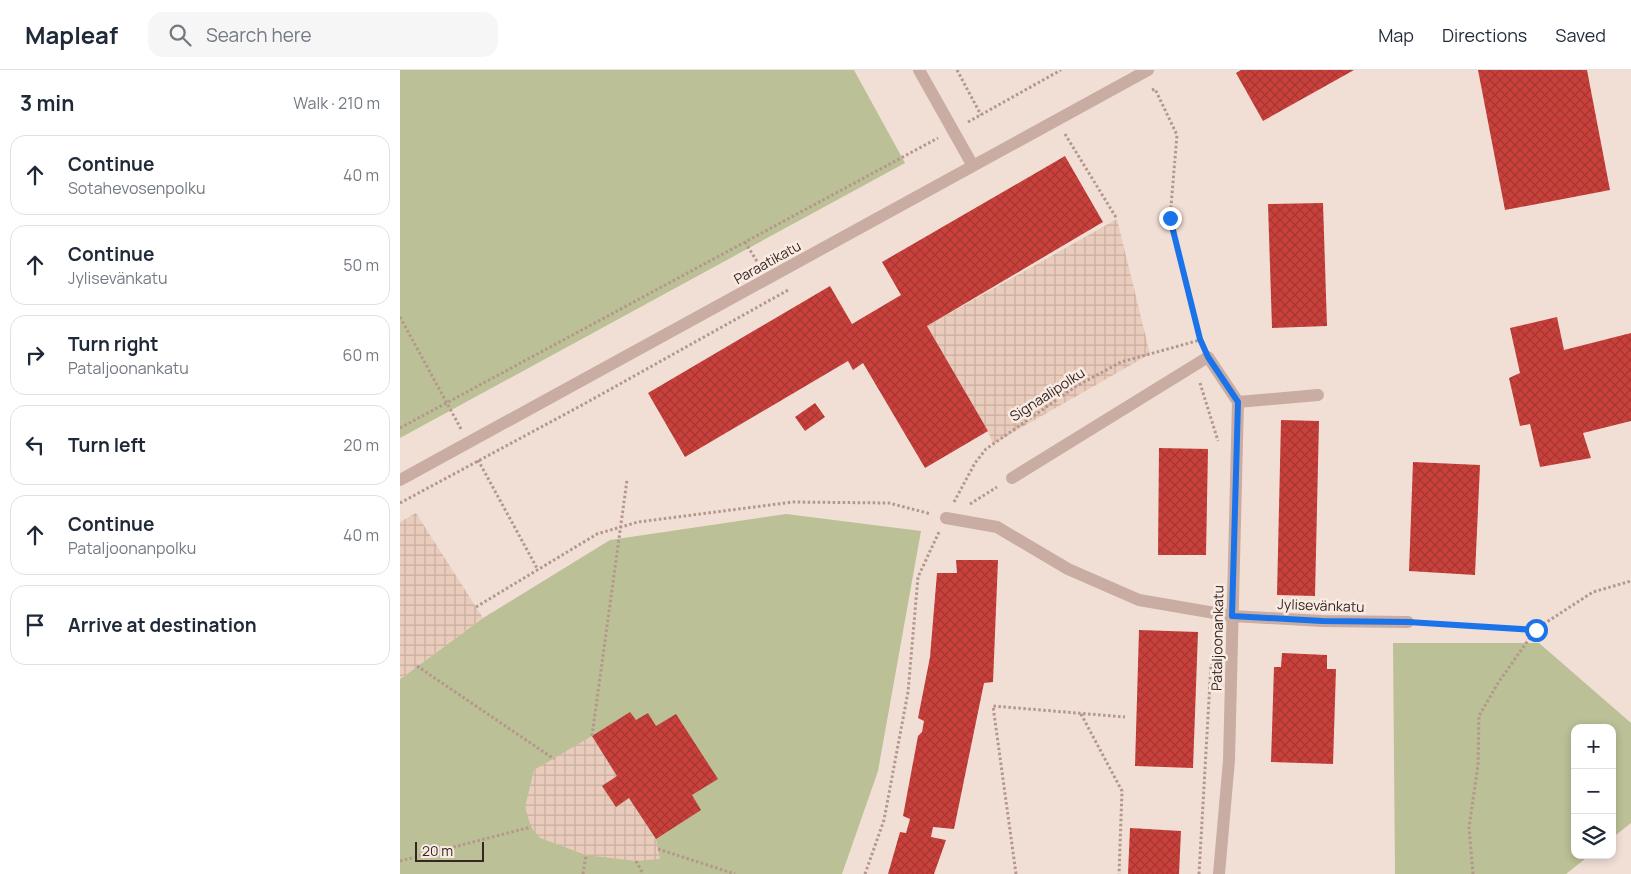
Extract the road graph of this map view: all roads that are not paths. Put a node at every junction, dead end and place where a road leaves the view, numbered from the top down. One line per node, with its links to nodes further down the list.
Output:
1 (919, 70): 3 (street)
2 (1148, 70): 3 (street, Paraatikatu)
3 (973, 166): 7 (street, Paraatikatu)
4 (1318, 395): 5 (street)
5 (1238, 402): 6 (street); 9 (street, Pataljoonankatu)
6 (1012, 478)
7 (400, 480)
8 (946, 518): 9 (street, Jylisevänkatu)
9 (1232, 616): 10 (street, Jylisevänkatu); 11 (street, Pataljoonankatu)
10 (1408, 622)
11 (1219, 874)

